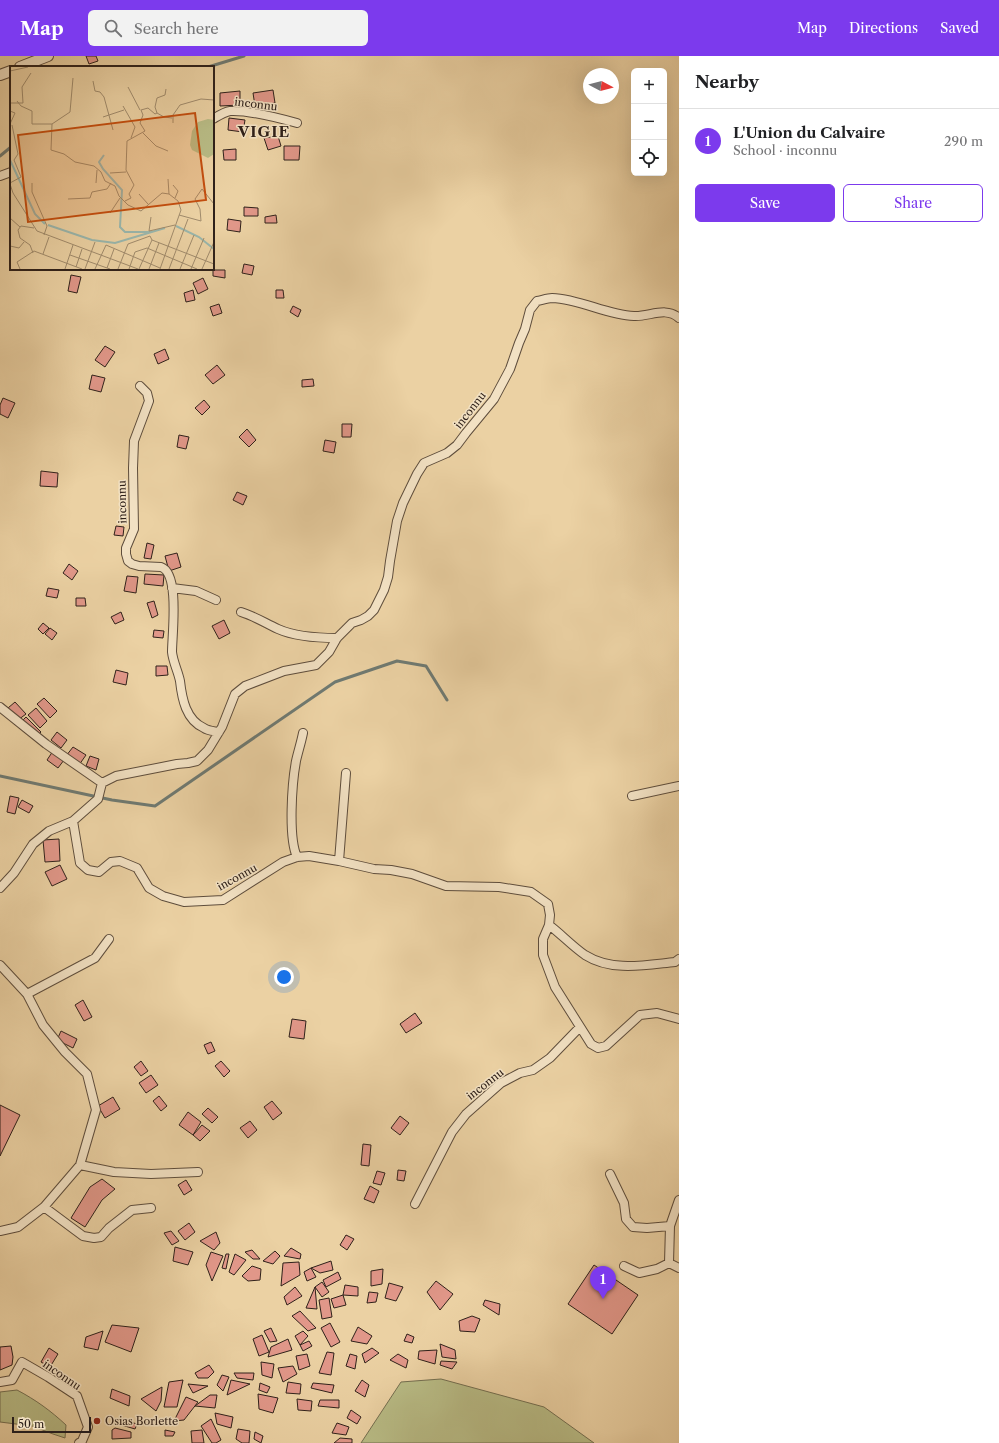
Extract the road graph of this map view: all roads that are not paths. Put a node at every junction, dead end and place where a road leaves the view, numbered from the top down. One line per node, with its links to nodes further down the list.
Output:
1 (48, 56): 2 (street)
2 (23, 66)
3 (10, 71): 4 (street)
4 (0, 75)
5 (214, 118): 6 (street, inconnu)
6 (297, 123)
7 (10, 172): 8 (street)
8 (0, 176)
9 (679, 318): 14 (street, inconnu)
10 (140, 386): 11 (street, inconnu)
11 (172, 588): 12 (street); 16 (street, inconnu)
12 (216, 600)
13 (241, 612): 14 (street)
14 (337, 638): 16 (street, inconnu)
15 (0, 707): 19 (street)
16 (219, 732): 19 (street, inconnu)
17 (303, 733): 23 (street)
18 (346, 773): 24 (street)
19 (102, 785): 22 (street)
20 (679, 786): 21 (street)
21 (632, 796)
22 (73, 821): 23 (street, inconnu); 25 (street)
23 (297, 857): 24 (street, inconnu)
24 (339, 861): 26 (street, inconnu)
25 (0, 888)
26 (549, 925): 28 (street); 32 (street, inconnu)
27 (109, 939): 30 (street)
28 (679, 959)
29 (0, 965): 30 (street)
30 (27, 994): 33 (street)
31 (679, 1019): 32 (street, inconnu)
32 (580, 1027): 37 (street, inconnu)
33 (80, 1164): 34 (street); 38 (street)
34 (198, 1172)
35 (610, 1174): 40 (street)
36 (679, 1200): 40 (street)
37 (415, 1204)
38 (44, 1207): 39 (street); 41 (street)
39 (151, 1208)
40 (670, 1226): 42 (street)
41 (0, 1231)
42 (669, 1263): 43 (street); 44 (street)
43 (624, 1266)
44 (679, 1268)
45 (0, 1382): 46 (street, inconnu)
46 (79, 1443)

